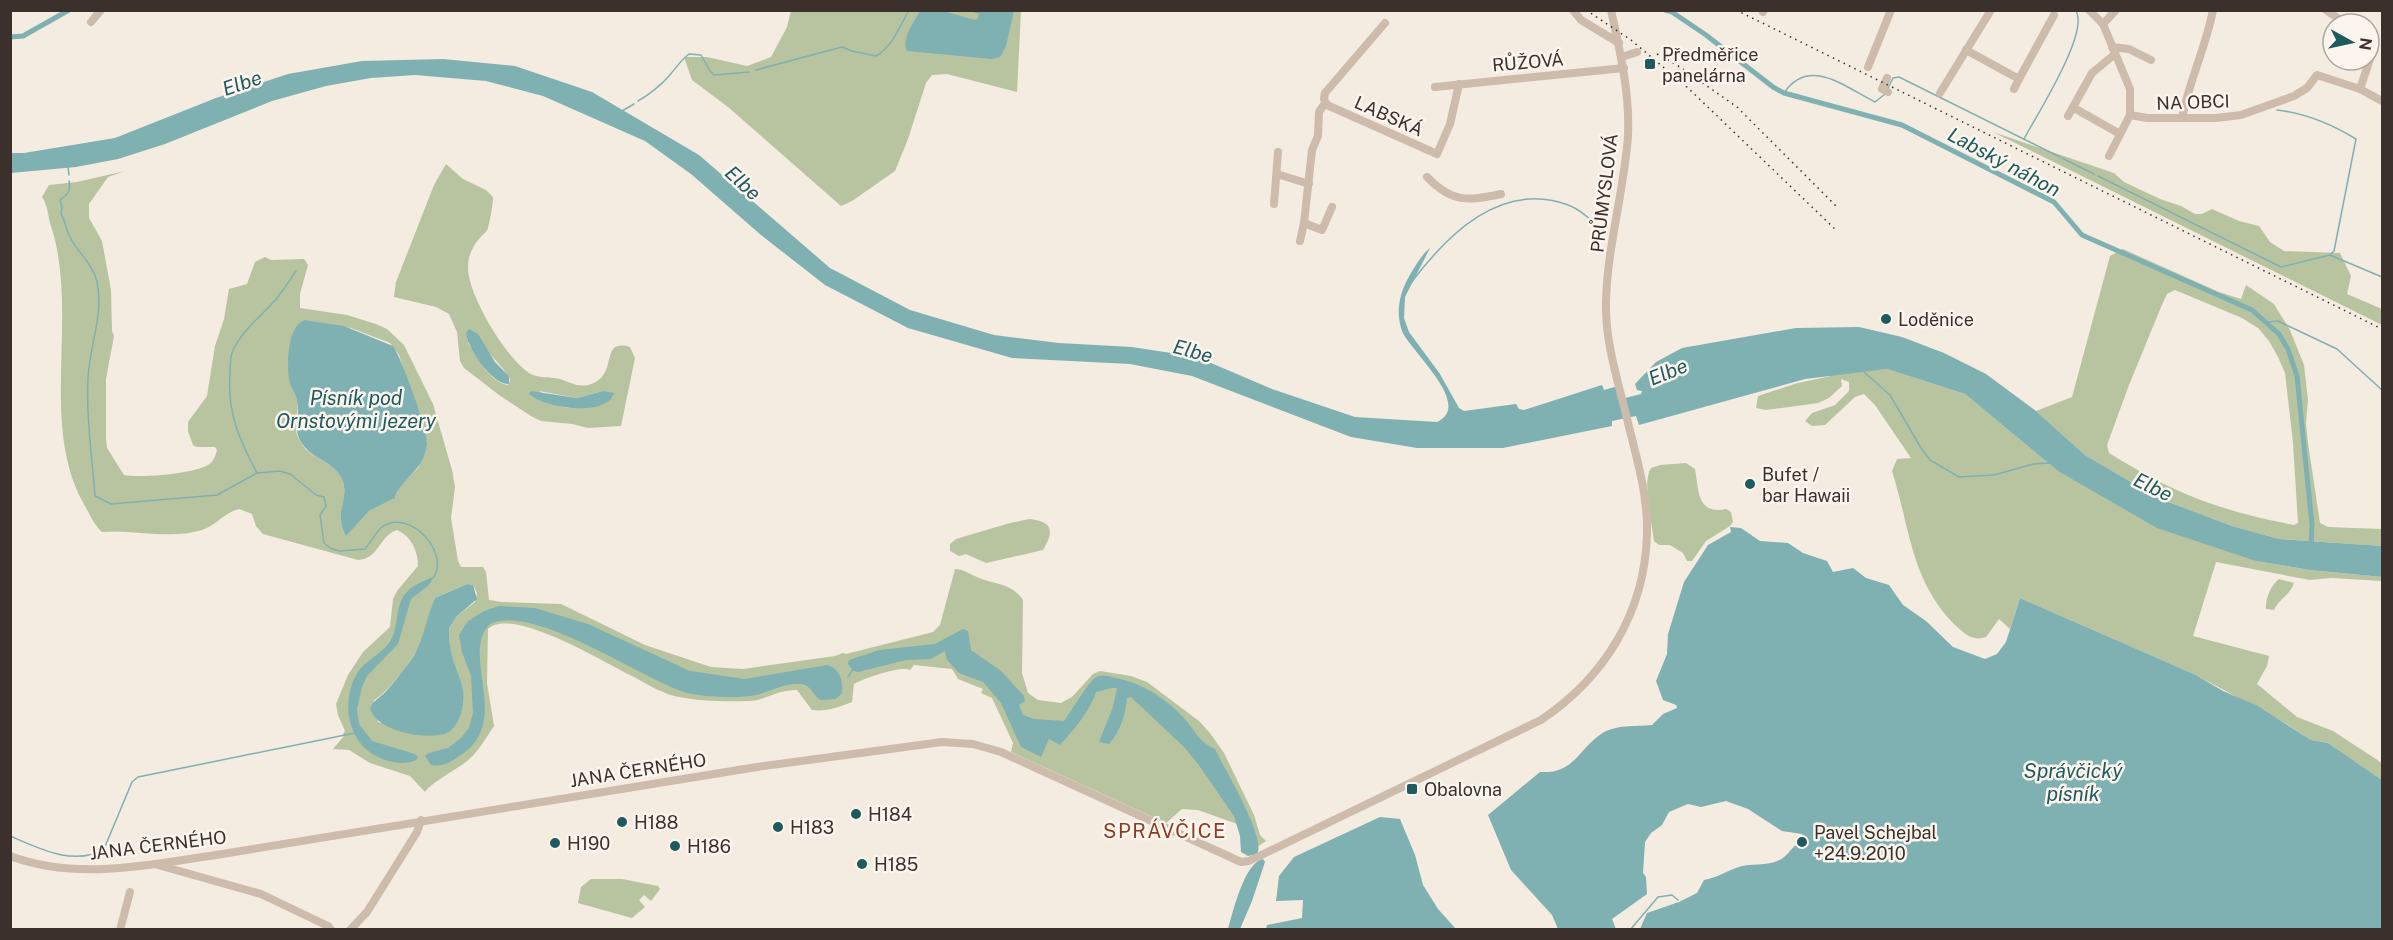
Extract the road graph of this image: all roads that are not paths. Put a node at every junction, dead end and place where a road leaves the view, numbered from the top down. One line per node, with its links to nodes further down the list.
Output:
1 (100, 10): 10 (street)
2 (1573, 10): 13 (street)
3 (1890, 10): 19 (street)
4 (1991, 10): 14 (street)
5 (2089, 10): 12 (street, NA OBCI)
6 (2116, 10): 12 (street)
7 (2213, 10): 35 (street)
8 (1611, 11): 13 (street, PRŮMYSLOVÁ)
9 (2054, 15): 23 (street)
10 (91, 22)
11 (1385, 22): 31 (street)
12 (2103, 24): 15 (street, NA OBCI)
13 (1619, 43): 17 (street, PRŮMYSLOVÁ)
14 (1966, 50): 23 (street); 29 (street)
15 (2113, 50): 18 (street); 32 (street); 33 (street, NA OBCI)
16 (1637, 52): 17 (street)
17 (1622, 57): 20 (street, PRŮMYSLOVÁ)
18 (2151, 60)
19 (1868, 67)
20 (1624, 68): 24 (street, RŮŽOVÁ); 49 (street, PRŮMYSLOVÁ)
21 (2366, 72): 27 (street)
22 (1887, 78): 28 (street)
23 (2019, 79): 26 (street)
24 (1459, 84): 25 (street, RŮŽOVÁ); 31 (street, LABSKÁ)
25 (1435, 87)
26 (2014, 89)
27 (2360, 89): 30 (street, NA OBCI); 35 (street, NA OBCI)
28 (1886, 91)
29 (1940, 93)
30 (2382, 101)
31 (1326, 104): 41 (street)
32 (2074, 108): 34 (street); 36 (street)
33 (2130, 115): 35 (street, NA OBCI); 36 (street, NA OBCI)
34 (2068, 116)
35 (2182, 118)
36 (2120, 134): 38 (street, NA OBCI)
37 (1278, 152): 39 (street)
38 (2109, 156)
39 (1277, 174): 41 (street); 43 (street)
40 (1427, 177): 42 (street)
41 (1309, 184): 45 (street)
42 (1501, 194)
43 (1274, 204)
44 (1332, 207): 45 (street)
45 (1304, 223): 46 (street)
46 (1300, 241)
47 (421, 820): 49 (street, JANA ČERNÉHO); 50 (street, JANA ČERNÉHO); 54 (street)
48 (10, 856): 50 (street, JANA ČERNÉHO)
49 (1249, 861)
50 (154, 864): 53 (street)
51 (130, 892): 52 (street)
52 (120, 930)
53 (331, 930)
54 (350, 930)

